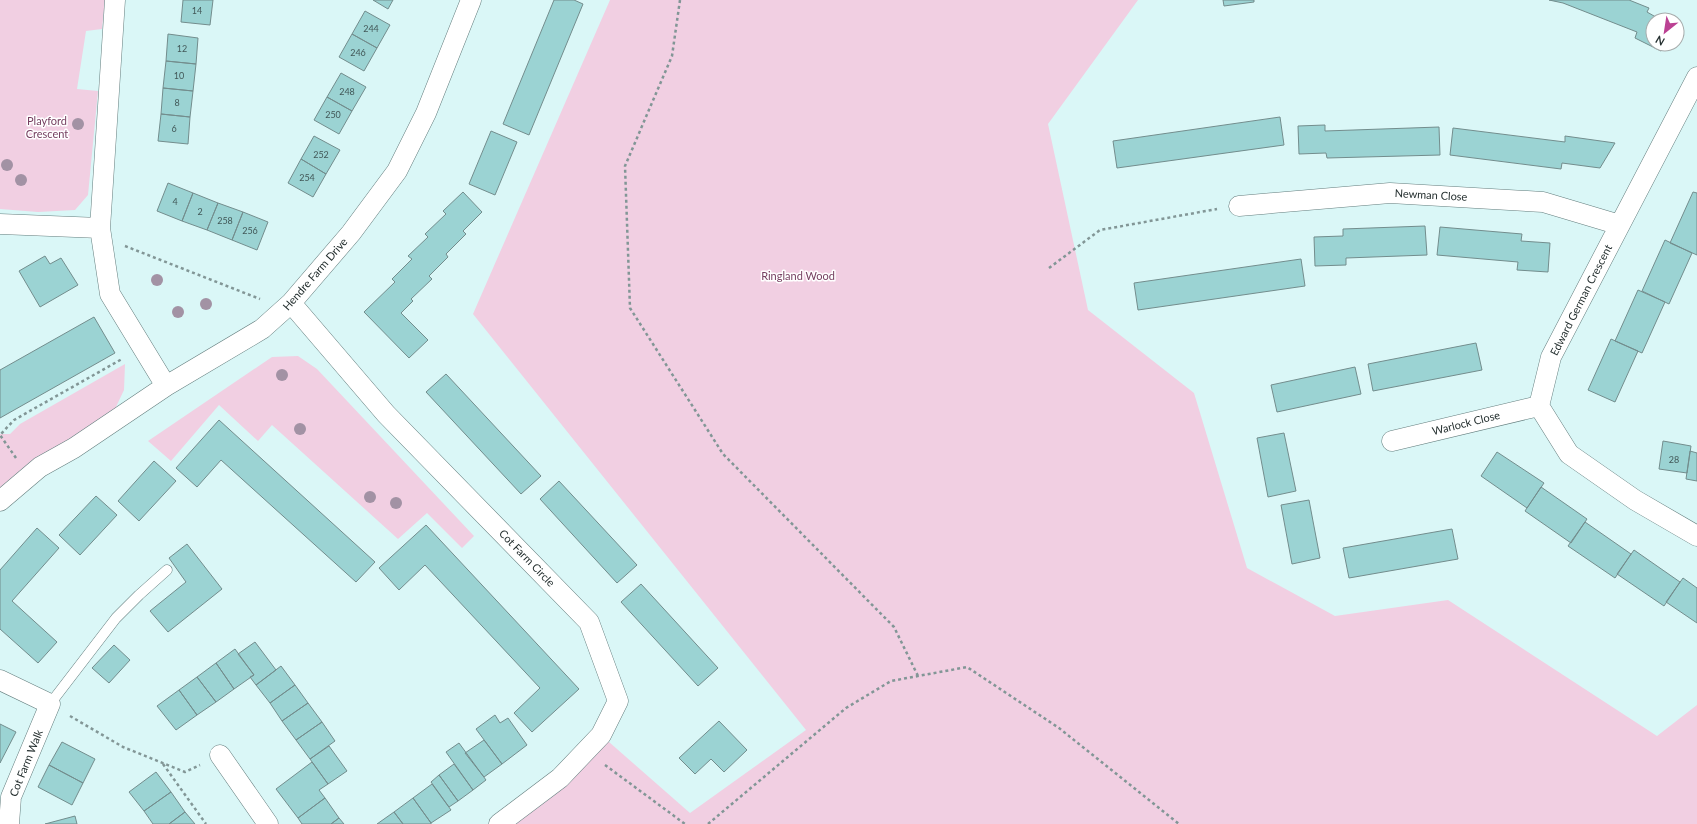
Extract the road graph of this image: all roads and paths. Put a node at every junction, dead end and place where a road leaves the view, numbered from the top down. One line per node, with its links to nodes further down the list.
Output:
1 (115, 0): 8 (street)
2 (471, 0): 10 (street, Hendre Farm Drive)
3 (680, 0): 19 (path)
4 (1697, 77): 7 (street, Edward German Crescent)
5 (1240, 206): 7 (street, Newman Close); 9 (path)
6 (0, 224): 8 (street)
7 (1620, 225): 13 (street, Edward German Crescent)
8 (101, 232): 10 (path); 11 (street)
9 (1049, 268)
10 (288, 306): 12 (street, Hendre Farm Drive); 22 (street, Cot Farm Circle)
11 (143, 348): 12 (street); 15 (path)
12 (166, 386): 15 (street, Hendre Farm Drive)
13 (1539, 406): 14 (street, Warlock Close); 17 (street)
14 (1392, 441)
15 (29, 477): 16 (street, Hendre Farm Drive)
16 (0, 501)
17 (1697, 536)
18 (166, 570): 21 (lane)
19 (918, 676): 30 (path); 31 (path)
20 (0, 680): 21 (street)
21 (50, 704): 24 (path); 25 (street, Cot Farm Walk)
22 (586, 750): 28 (street, Cot Farm Circle); 29 (path)
23 (220, 755): 24 (path); 27 (street)
24 (164, 764): 26 (path)
25 (9, 824)
26 (206, 824)
27 (268, 824)
28 (499, 824)
29 (685, 824)
30 (708, 824)
31 (1179, 824)

